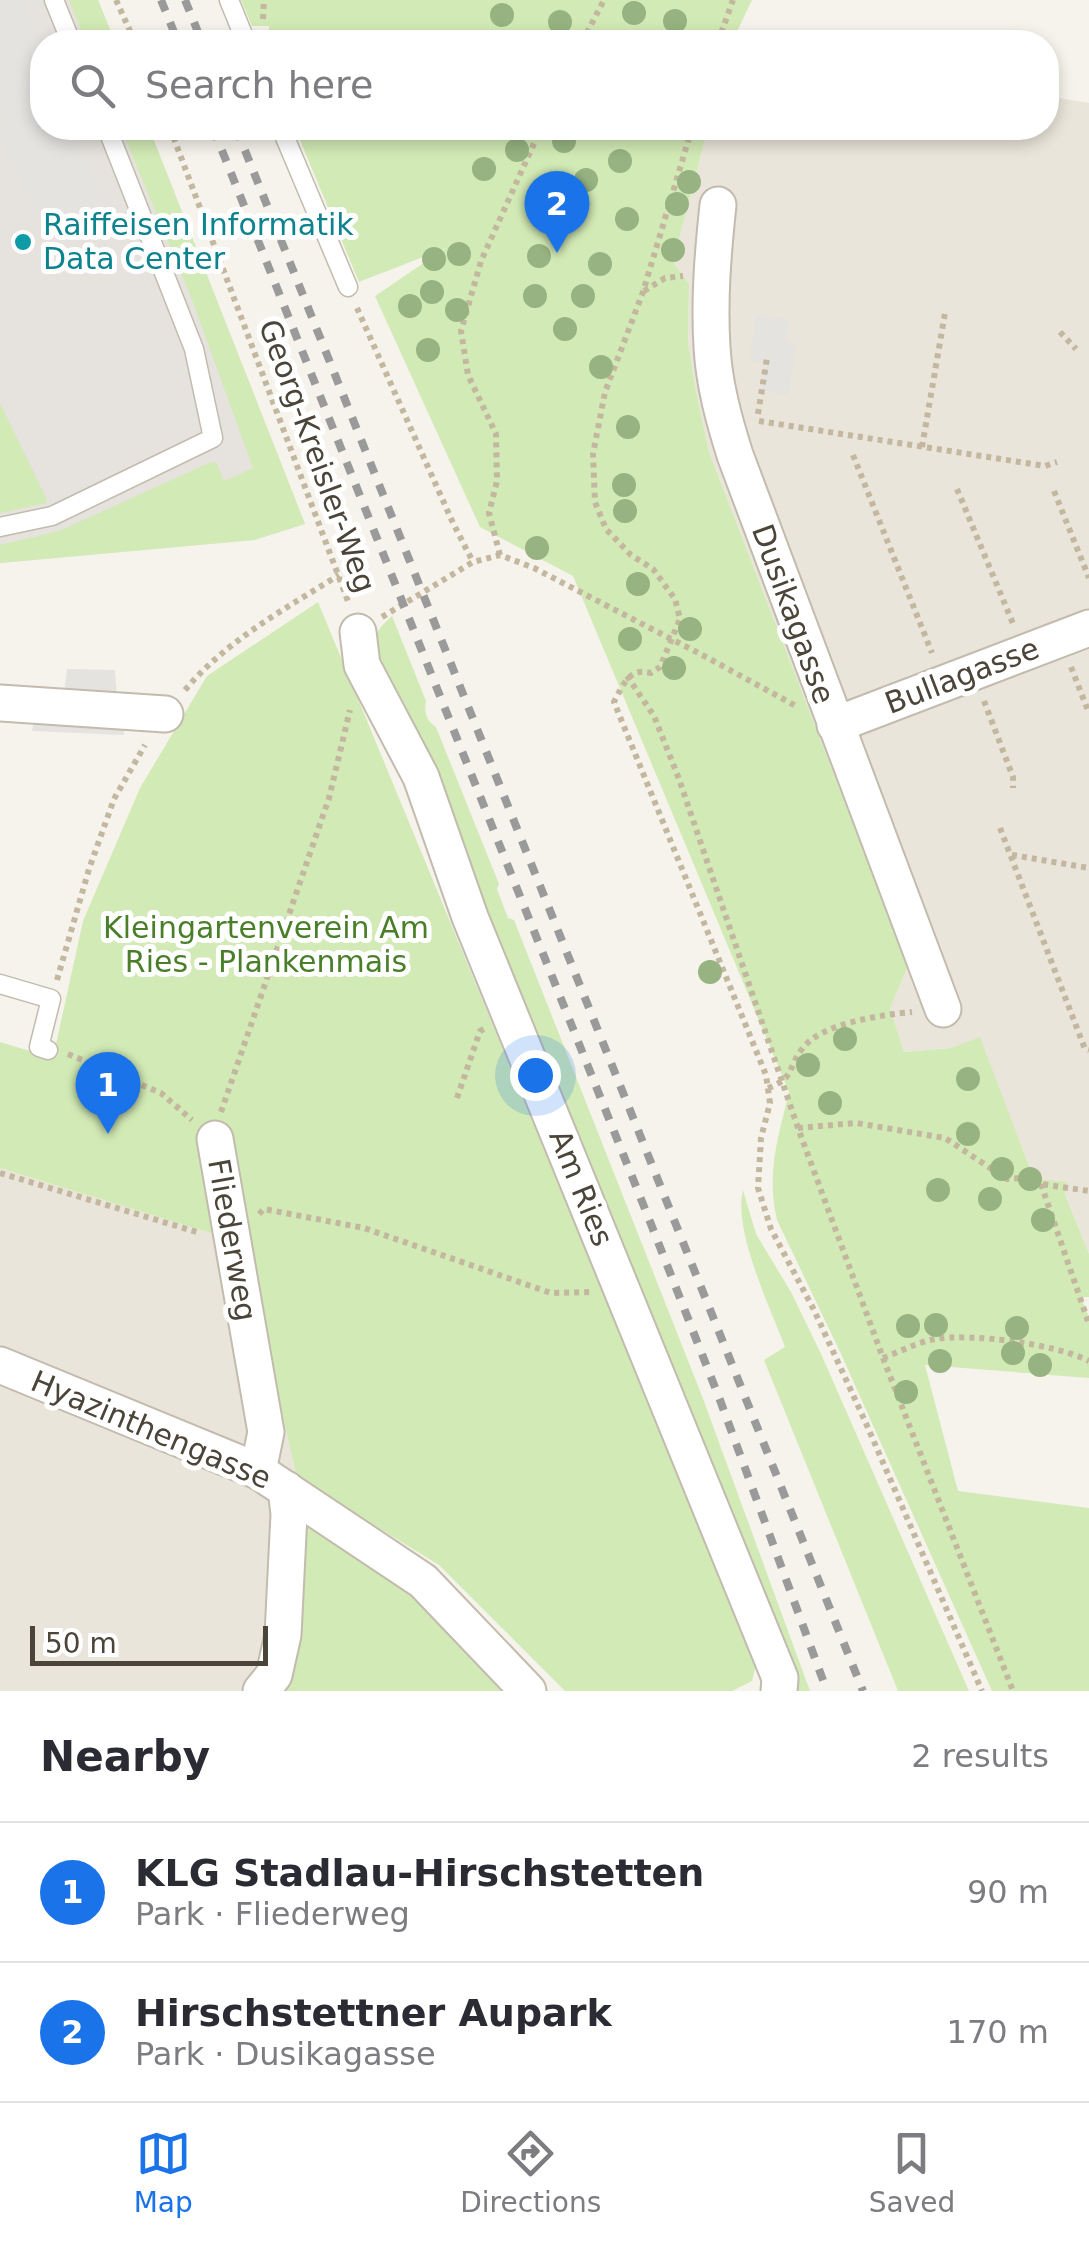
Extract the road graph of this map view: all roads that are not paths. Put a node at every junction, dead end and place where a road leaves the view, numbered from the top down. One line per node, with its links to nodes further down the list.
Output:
1 (54, 0): 3 (lane)
2 (230, 0): 4 (lane)
3 (66, 30)
4 (241, 30)
5 (112, 140): 9 (lane)
6 (286, 140): 8 (lane)
7 (718, 204): 14 (street, Dusikagasse)
8 (348, 287)
9 (0, 526)
10 (1077, 640): 14 (street, Bullagasse)
11 (360, 649): 23 (street, Am Ries)
12 (0, 703): 13 (street)
13 (165, 714)
14 (821, 719): 16 (street, Dusikagasse)
15 (0, 984): 17 (lane)
16 (943, 1009)
17 (48, 1050)
18 (218, 1123): 20 (street, Fliederweg)
19 (0, 1366): 20 (street, Hyazinthengasse)
20 (272, 1480): 21 (street, Fliederweg); 22 (street, Hyazinthengasse)
21 (261, 1691)
22 (528, 1691)
23 (778, 1691)

